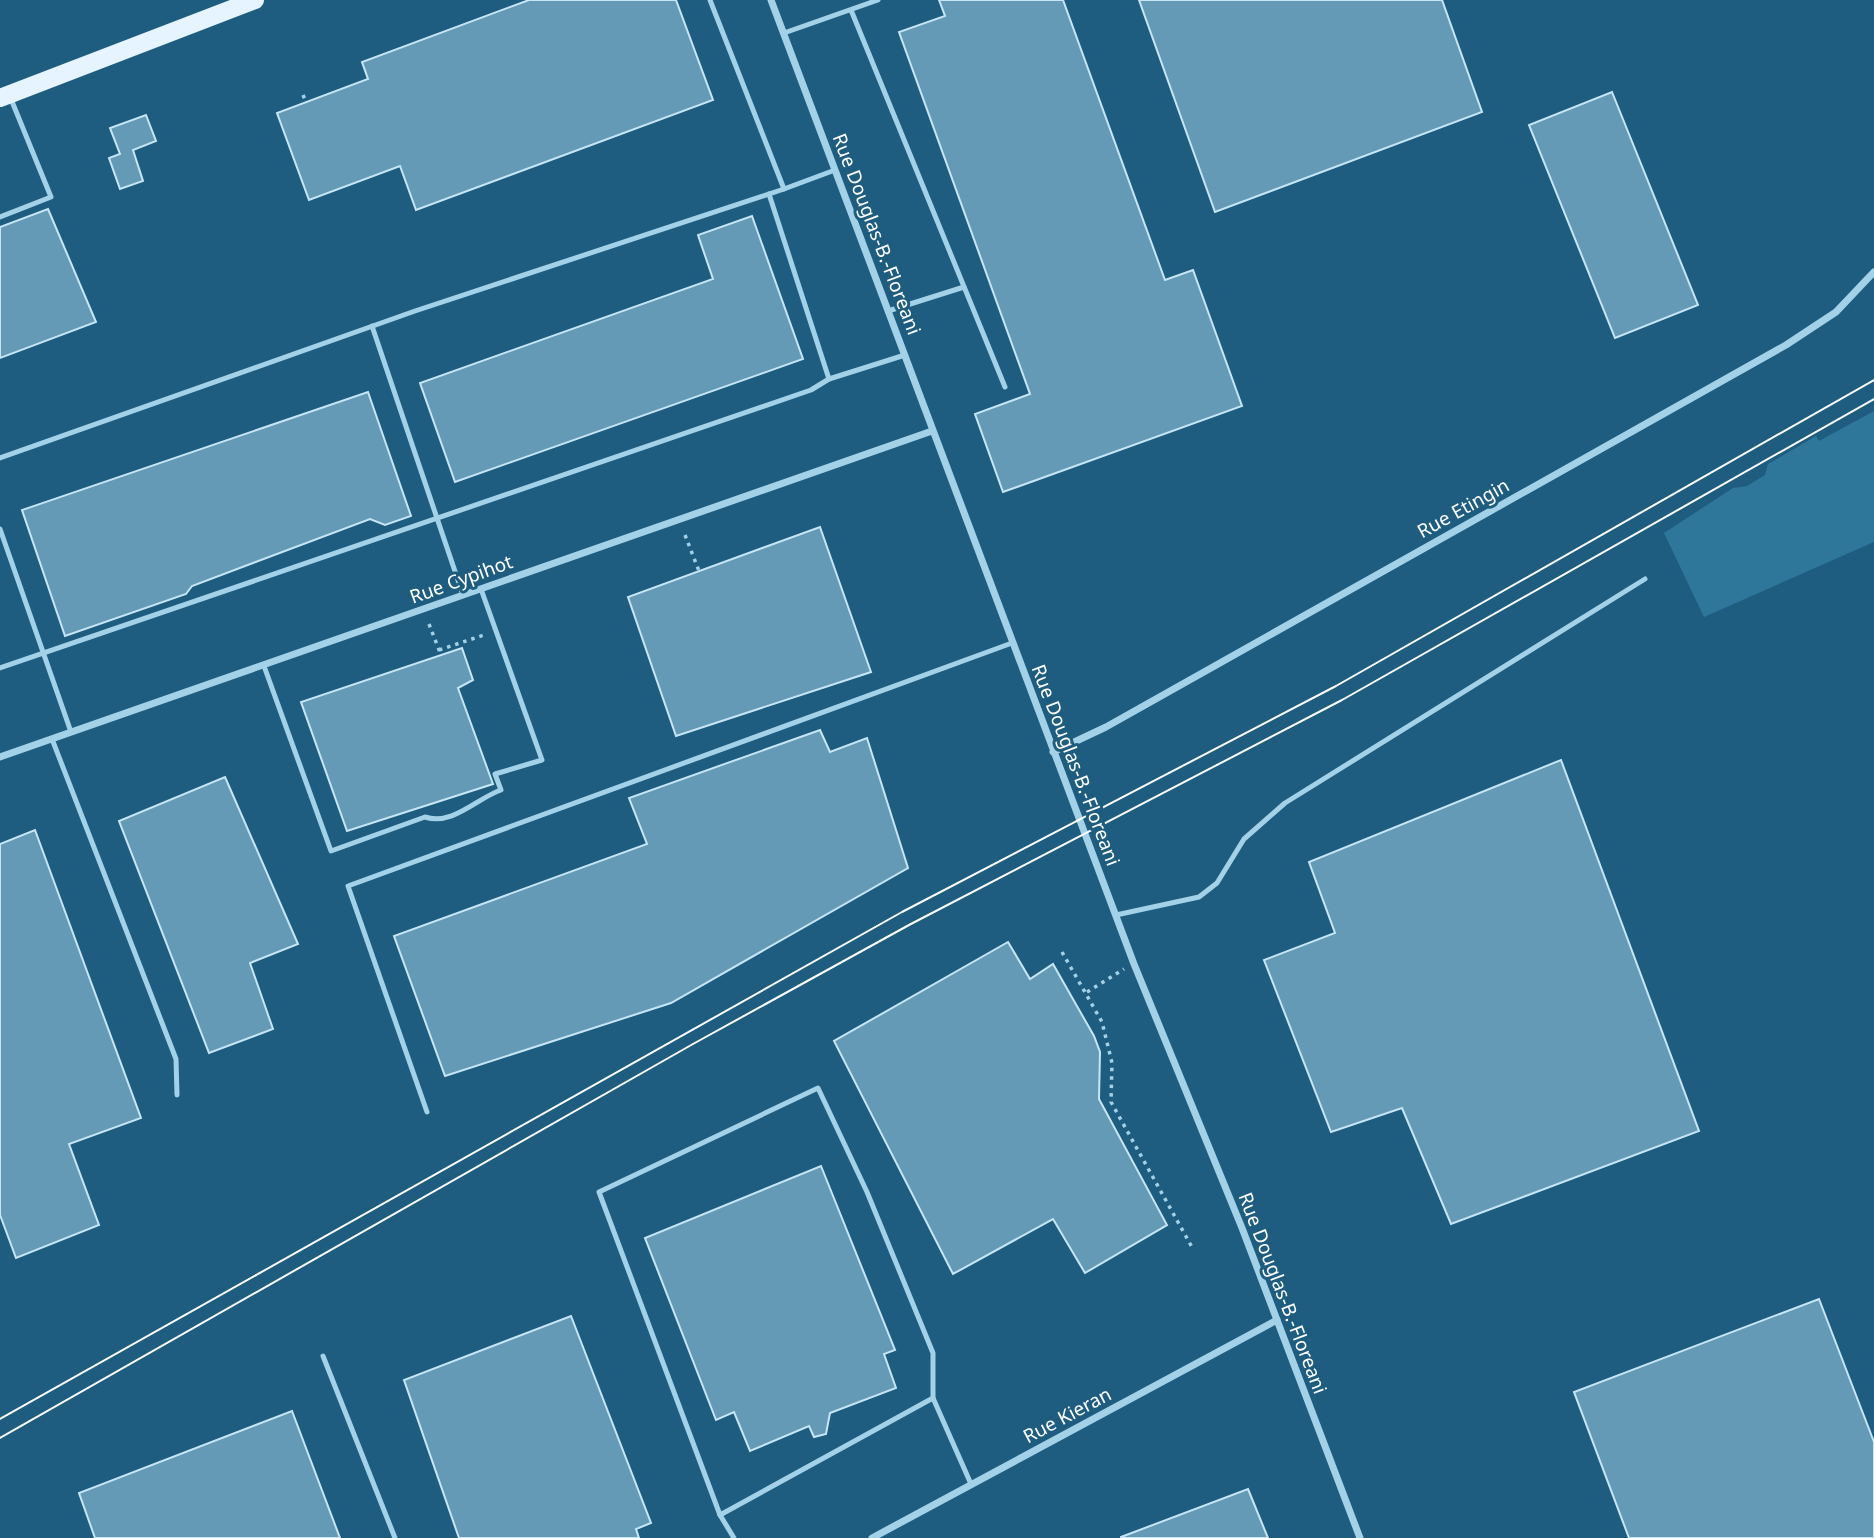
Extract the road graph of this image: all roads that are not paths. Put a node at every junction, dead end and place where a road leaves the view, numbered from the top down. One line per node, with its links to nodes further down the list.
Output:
1 (255, 0): 7 (main road)
2 (710, 0): 9 (lane)
3 (771, 0): 6 (street, Rue Douglas-B.-Floreani)
4 (878, 0): 5 (lane)
5 (850, 10): 6 (lane); 13 (lane)
6 (784, 33): 8 (street, Rue Douglas-B.-Floreani)
7 (5, 96): 11 (lane)
8 (835, 170): 9 (lane); 14 (street, Rue Douglas-B.-Floreani)
9 (784, 189): 10 (lane)
10 (769, 194): 15 (lane); 17 (lane)
11 (0, 217)
12 (1874, 272): 32 (street, Rue Etingin)
13 (964, 287): 14 (lane); 18 (lane)
14 (888, 311): 16 (street, Rue Douglas-B.-Floreani)
15 (372, 326): 20 (lane); 21 (lane)
16 (905, 355): 17 (lane); 19 (street, Rue Douglas-B.-Floreani)
17 (829, 379): 21 (lane)
18 (1005, 387)
19 (932, 431): 24 (street, Rue Cypihot); 26 (street, Rue Douglas-B.-Floreani)
20 (0, 458)
21 (436, 518): 25 (lane); 27 (lane)
22 (0, 529): 27 (lane)
23 (1645, 579): 34 (lane)
24 (481, 589): 25 (street, Rue Cypihot); 28 (lane)
25 (463, 595): 28 (street, Rue Cypihot)
26 (1012, 643): 32 (street, Rue Douglas-B.-Floreani); 36 (lane)
27 (43, 653): 29 (lane); 30 (lane)
28 (264, 666): 30 (street, Rue Cypihot)
29 (0, 668)
30 (71, 732): 31 (street, Rue Cypihot)
31 (52, 739): 33 (street, Rue Cypihot); 35 (lane)
32 (1054, 752): 34 (street, Rue Douglas-B.-Floreani)
33 (0, 757)
34 (1116, 915): 37 (street, Rue Douglas-B.-Floreani)
35 (177, 1095)
36 (427, 1112)
37 (1277, 1320): 40 (street, Rue Kieran); 45 (street, Rue Douglas-B.-Floreani)
38 (323, 1356): 42 (lane)
39 (933, 1398): 40 (lane); 41 (lane); 41 (lane)
40 (971, 1484): 44 (street, Rue Kieran)
41 (720, 1515): 43 (lane)
42 (395, 1538)
43 (734, 1538)
44 (872, 1538)
45 (1360, 1538)

